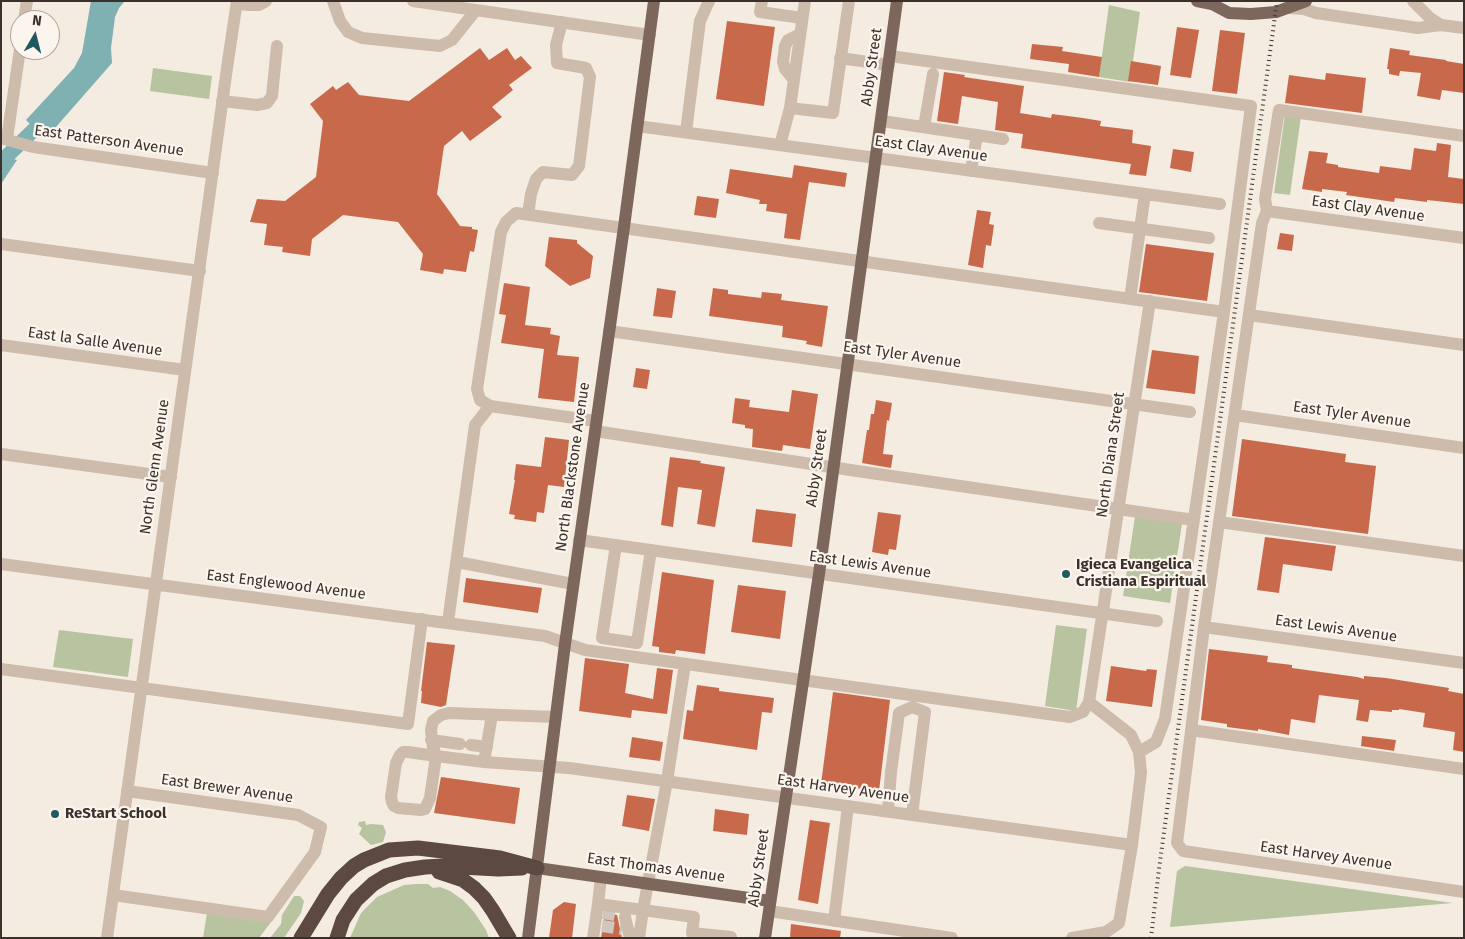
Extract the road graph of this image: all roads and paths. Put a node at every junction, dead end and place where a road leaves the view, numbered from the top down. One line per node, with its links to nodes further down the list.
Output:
1 (266, 1): 13 (street)
2 (333, 1): 16 (street)
3 (413, 1): 16 (street)
4 (654, 1): 21 (main road, North Blackstone Avenue)
5 (709, 1): 32 (street)
6 (762, 1): 17 (street)
7 (804, 1): 17 (street)
8 (849, 1): 23 (street)
9 (897, 1): 25 (main road, Abby Street)
10 (1197, 1): 14 (main road)
11 (1306, 1): 15 (main road)
12 (1413, 1): 19 (street)
13 (237, 2): 27 (street, North Glenn Avenue)
14 (1215, 3): 15 (main road)
15 (1288, 8): 19 (street)
16 (476, 10): 18 (street)
17 (802, 18): 28 (street)
18 (562, 22): 21 (street); 44 (street)
19 (1441, 25): 20 (street)
20 (1464, 28)
21 (650, 35): 30 (main road, North Blackstone Avenue)
22 (277, 46): 27 (street)
23 (840, 58): 25 (street); 28 (street)
24 (18, 60): 35 (street)
25 (890, 60): 29 (main road, Abby Street); 55 (street)
26 (933, 74): 31 (street)
27 (222, 102): 40 (street, North Glenn Avenue)
28 (790, 108): 37 (street)
29 (882, 121): 31 (street); 38 (main road, Abby Street)
30 (637, 126): 32 (street, East Clay Avenue); 46 (main road, North Blackstone Avenue)
31 (924, 127): 33 (street)
32 (686, 132): 37 (street, East Clay Avenue)
33 (977, 135): 36 (street); 39 (street)
34 (1464, 136): 43 (street)
35 (6, 139): 40 (street, East Patterson Avenue)
36 (1003, 139)
37 (780, 145): 38 (street, East Clay Avenue)
38 (877, 158): 39 (street, East Clay Avenue); 51 (main road, Abby Street)
39 (971, 171): 41 (street, East Clay Avenue)
40 (213, 173): 52 (street, North Glenn Avenue)
41 (1145, 194): 42 (street, East Clay Avenue); 47 (street)
42 (1220, 204)
43 (1267, 211): 49 (street, East Clay Avenue); 56 (street)
44 (522, 214): 46 (street); 63 (street)
45 (1099, 223): 47 (street)
46 (624, 227): 51 (street); 57 (main road, North Blackstone Avenue)
47 (1140, 229): 48 (street); 53 (street)
48 (1208, 238)
49 (1464, 238)
50 (1, 244): 52 (street)
51 (862, 261): 53 (street); 60 (main road, Abby Street)
52 (200, 271): 61 (street, North Glenn Avenue)
53 (1130, 299): 54 (street)
54 (1150, 301): 55 (street); 62 (street, North Diana Street)
55 (1224, 312): 72 (street)
56 (1249, 315): 59 (street); 65 (street)
57 (609, 331): 60 (street, East Tyler Avenue); 66 (main road, North Blackstone Avenue)
58 (1, 345): 61 (street, East la Salle Avenue)
59 (1464, 345)
60 (848, 364): 62 (street, East Tyler Avenue); 69 (main road, Abby Street)
61 (185, 370): 70 (street, North Glenn Avenue)
62 (1134, 404): 64 (street, East Tyler Avenue); 71 (street, North Diana Street)
63 (490, 406): 66 (street); 78 (street)
64 (1190, 412)
65 (1235, 415): 67 (street, East Tyler Avenue); 73 (street)
66 (596, 426): 69 (street); 74 (main road, North Blackstone Avenue)
67 (1464, 448)
68 (1, 454): 70 (street)
69 (834, 468): 71 (street); 80 (main road, Abby Street)
70 (171, 477): 81 (street, North Glenn Avenue)
71 (1120, 509): 72 (street); 83 (street, North Diana Street)
72 (1194, 520): 102 (street)
73 (1219, 522): 77 (street); 87 (street)
74 (580, 540): 75 (street, East Lewis Avenue); 82 (main road, North Blackstone Avenue)
75 (616, 545): 76 (street, East Lewis Avenue); 88 (street)
76 (651, 550): 80 (street, East Lewis Avenue); 88 (street)
77 (1464, 556)
78 (457, 562): 82 (street); 86 (street)
79 (1, 564): 81 (street, East Englewood Avenue)
80 (819, 574): 83 (street, East Lewis Avenue); 94 (main road, Abby Street)
81 (156, 584): 84 (street, East Englewood Avenue); 95 (street, North Glenn Avenue)
82 (573, 584): 89 (main road, North Blackstone Avenue)
83 (1102, 613): 85 (street, East Lewis Avenue); 96 (street)
84 (422, 619): 86 (street, East Englewood Avenue); 95 (street)
85 (1156, 621)
86 (448, 622): 89 (street, East Englewood Avenue)
87 (1204, 627): 91 (street, East Lewis Avenue); 99 (street)
88 (637, 643): 90 (street)
89 (565, 644): 90 (street, East Englewood Avenue); 98 (main road, North Blackstone Avenue)
90 (635, 657): 92 (street, East Englewood Avenue)
91 (1464, 663)
92 (685, 664): 94 (street, East Englewood Avenue); 107 (street)
93 (1, 669): 95 (street)
94 (803, 680): 96 (street, East Englewood Avenue); 109 (main road, Abby Street)
95 (142, 688): 108 (street, North Glenn Avenue)
96 (1089, 702): 102 (street)
97 (492, 715): 98 (street); 100 (street); 101 (street)
98 (556, 717): 105 (main road, North Blackstone Avenue)
99 (1191, 730): 106 (street); 118 (street, East Harvey Avenue)
100 (431, 740): 101 (street); 103 (street)
101 (487, 747): 104 (street)
102 (1139, 752): 113 (street)
103 (436, 756): 103 (street, East Harvey Avenue); 104 (street, East Harvey Avenue)
104 (484, 762): 105 (street, East Harvey Avenue)
105 (549, 767): 107 (street, East Harvey Avenue); 114 (main road, North Blackstone Avenue)
106 (1464, 769)
107 (667, 781): 109 (street, East Harvey Avenue); 117 (street)
108 (127, 791): 119 (street, North Glenn Avenue); 119 (street, East Brewer Avenue)
109 (786, 797): 110 (street, East Harvey Avenue); 120 (main road, Abby Street)
110 (848, 806): 111 (street, East Harvey Avenue); 122 (street)
111 (888, 811): 112 (street, East Harvey Avenue); 112 (street)
112 (912, 814): 113 (street, East Harvey Avenue)
113 (1132, 845): 133 (street)
114 (537, 868): 115 (highway); 116 (main road, East Thomas Avenue); 126 (highway); 129 (main road, North Blackstone Avenue)
115 (405, 870): 127 (highway); 128 (highway)
116 (601, 877): 117 (main road, East Thomas Avenue); 123 (street)
117 (648, 884): 120 (main road, East Thomas Avenue); 121 (street)
118 (1464, 892)
119 (113, 894): 125 (street, North Glenn Avenue)
120 (770, 906): 122 (street); 131 (main road, Abby Street)
121 (643, 910): 123 (street); 124 (street); 130 (street)
122 (834, 921): 132 (street)
123 (598, 928)
124 (731, 937)
125 (107, 938)
126 (301, 938)
127 (337, 938)
128 (509, 938)
129 (528, 938)
130 (639, 938)
131 (765, 938)
132 (952, 938)
133 (1072, 938)

